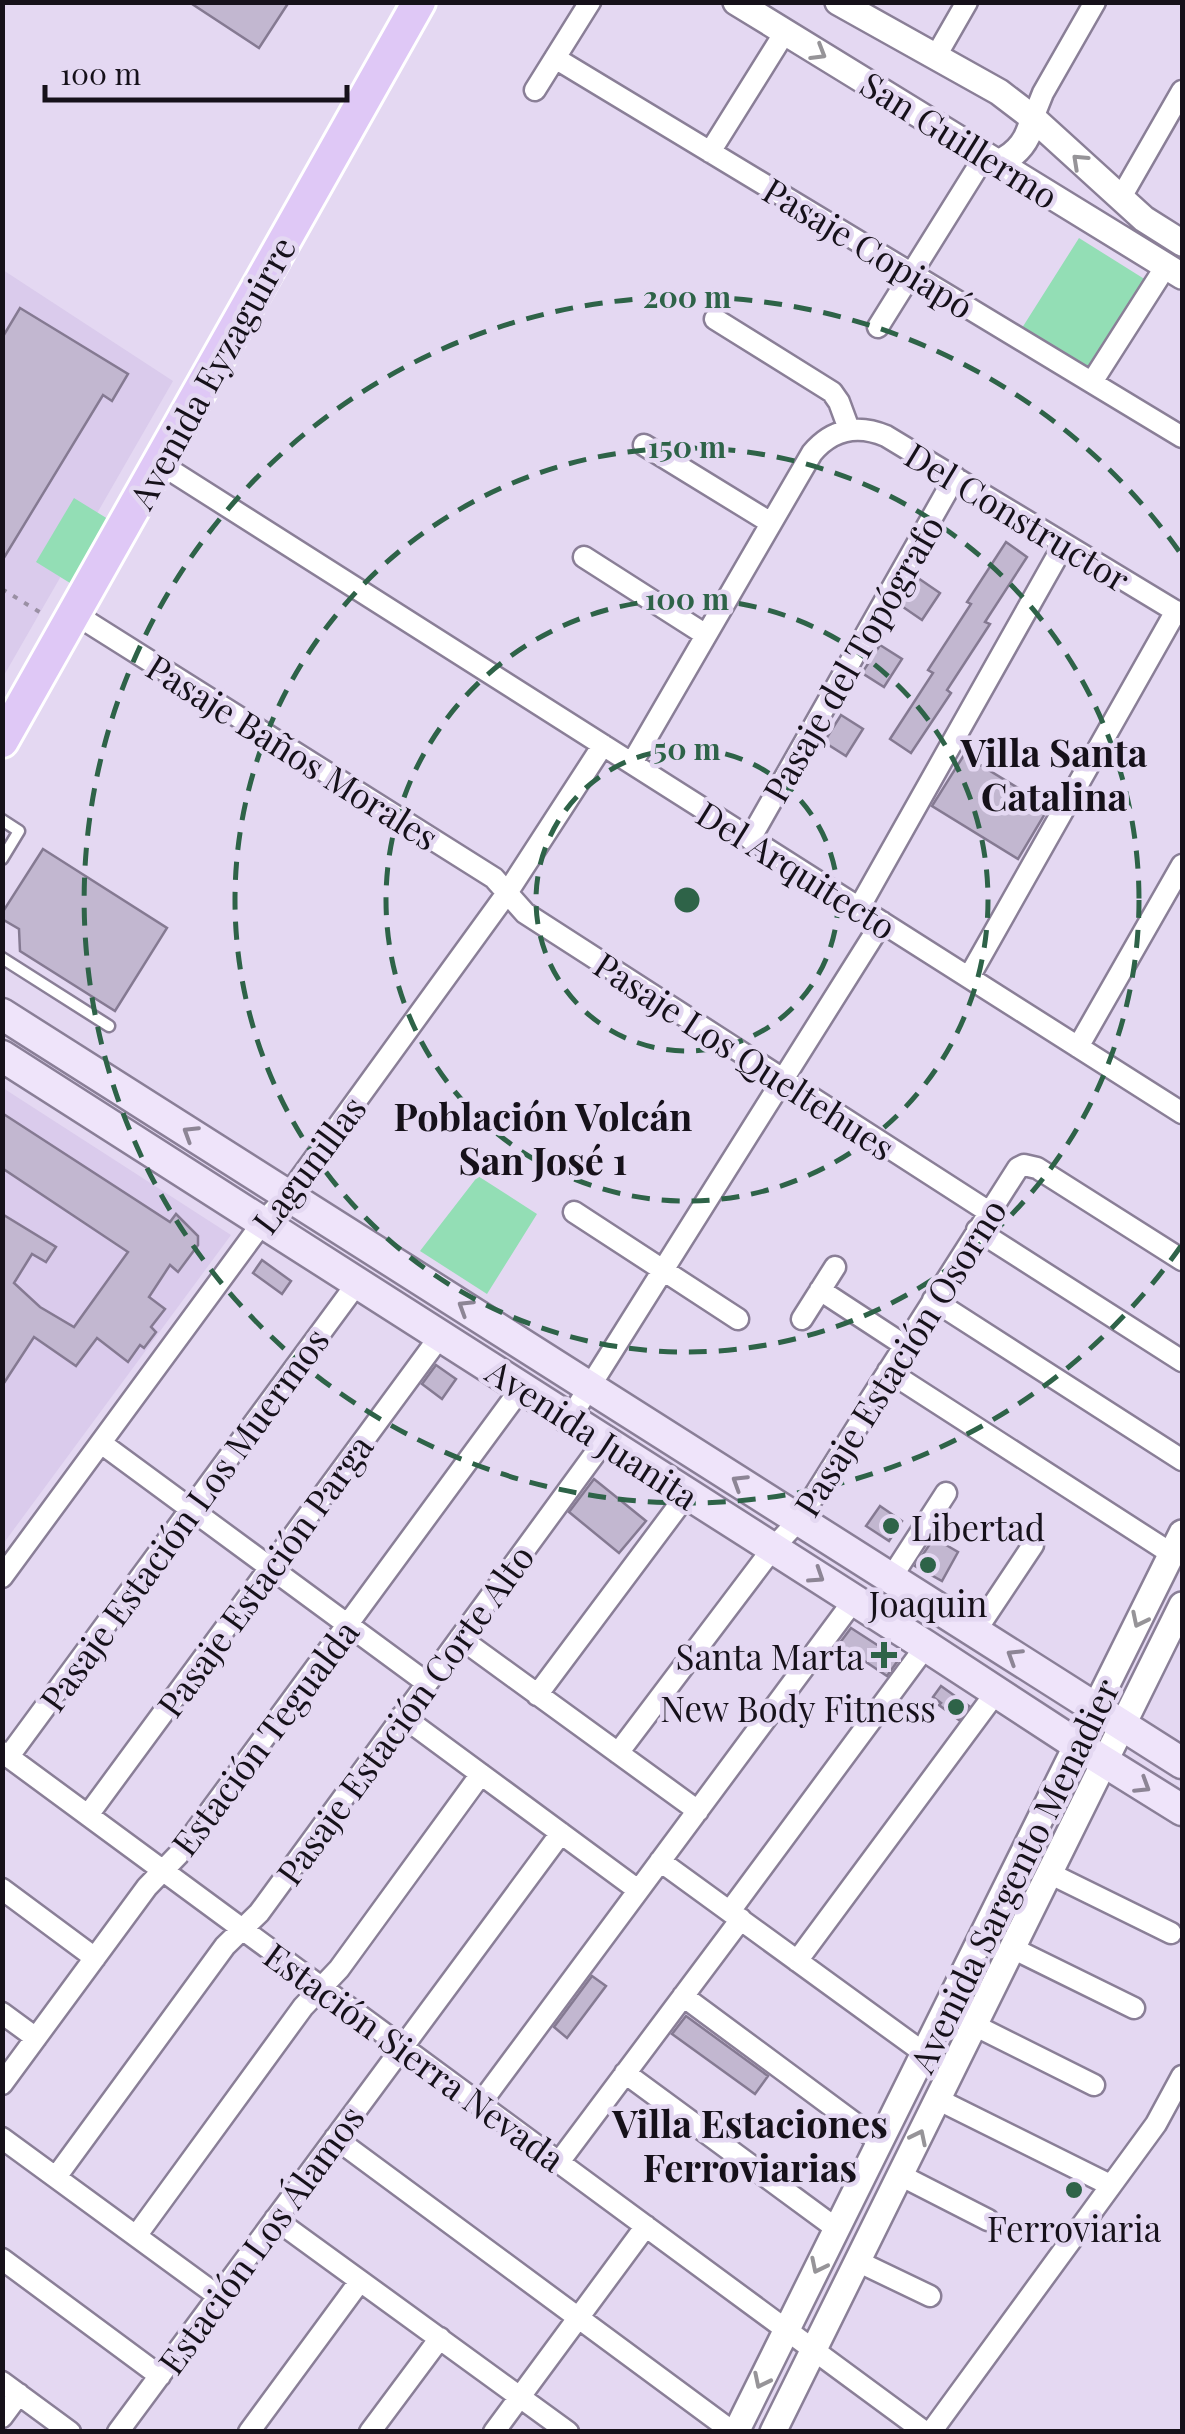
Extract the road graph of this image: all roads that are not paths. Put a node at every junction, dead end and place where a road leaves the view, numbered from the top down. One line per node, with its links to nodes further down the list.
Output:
1 (419, 2): 25 (main road, Avenida Eyzaguirre)
2 (590, 2): 9 (street)
3 (736, 2): 7 (street, San Guillermo)
4 (968, 2): 8 (street)
5 (1095, 2): 12 (street)
6 (840, 3): 8 (street, San Guillermo)
7 (784, 32): 13 (street); 14 (street, San Guillermo, one-way to 14)
8 (936, 56): 12 (street, San Guillermo)
9 (555, 58): 10 (street); 13 (street, Pasaje Copiapó)
10 (535, 90)
11 (1182, 96): 15 (street)
12 (1033, 118): 14 (street); 15 (street, San Guillermo, one-way to 12)
13 (710, 152): 18 (street, Pasaje Copiapó)
14 (993, 158): 17 (street, San Guillermo); 18 (street)
15 (1120, 199): 16 (street, San Guillermo)
16 (1182, 243)
17 (1174, 271): 21 (street)
18 (910, 272): 20 (street); 21 (street, Pasaje Copiapó)
19 (715, 319): 22 (street)
20 (878, 326)
21 (1092, 382): 23 (street, Pasaje Copiapó)
22 (849, 430): 26 (street, Del Constructor); 27 (street)
23 (1182, 437)
24 (644, 445): 27 (street)
25 (159, 463): 31 (main road, Avenida Eyzaguirre); 34 (street, Del Arquitecto)
26 (955, 478): 28 (street, Del Constructor); 37 (street, Pasaje del Topógrafo)
27 (771, 523): 32 (street)
28 (1064, 544): 30 (street, Del Constructor); 41 (street)
29 (584, 556): 32 (street)
30 (1179, 613): 44 (street)
31 (75, 614): 33 (main road, Avenida Eyzaguirre); 40 (street, Pasaje Baños Morales)
32 (706, 635): 35 (street)
33 (2, 741)
34 (603, 745): 35 (street, Del Arquitecto); 40 (street, Lagunillas)
35 (632, 764): 37 (street, Del Arquitecto)
36 (2, 820): 38 (lane)
37 (750, 839): 41 (street, Del Arquitecto)
38 (2, 859)
39 (1182, 865): 47 (street)
40 (506, 892): 49 (street, Pasaje Los Queltehues); 51 (street, Lagunillas)
41 (859, 908): 42 (street, Del Arquitecto)
42 (882, 922): 44 (street, Del Arquitecto); 49 (street)
43 (2, 958): 46 (lane)
44 (969, 978): 47 (street, Del Arquitecto)
45 (2, 1014): 51 (main road, Avenida Juanita, one-way to 45)
46 (108, 1026)
47 (1078, 1047): 50 (street, Del Arquitecto)
48 (2, 1056): 53 (main road, Avenida Juanita)
49 (783, 1080): 54 (street, Pasaje Los Queltehues); 57 (street)
50 (1182, 1113)
51 (288, 1195): 53 (street, Lagunillas); 67 (main road, Avenida Juanita, one-way to 51)
52 (574, 1212): 57 (street)
53 (264, 1222): 58 (main road, Avenida Juanita); 71 (street, Lagunillas)
54 (983, 1222): 55 (street, Pasaje Estación Osorno); 60 (street, Pasaje Estación Osorno); 65 (street, Pasaje Los Queltehues)
55 (1182, 1260)
56 (836, 1266): 59 (street)
57 (663, 1270): 61 (street); 67 (street)
58 (358, 1282): 63 (main road, Avenida Juanita); 75 (street, Pasaje Estación Los Muermos)
59 (820, 1290): 62 (street); 64 (street)
60 (933, 1300): 64 (street, Pasaje Estación Osorno); 72 (street)
61 (738, 1319)
62 (802, 1319)
63 (440, 1336): 68 (main road, Avenida Juanita); 80 (street, Pasaje Estación Parga)
64 (904, 1345): 66 (street, Pasaje Estación Osorno)
65 (1182, 1361)
66 (888, 1371): 76 (street, Pasaje Estación Osorno); 77 (street)
67 (590, 1387): 69 (street); 76 (main road, Avenida Juanita, one-way to 67)
68 (522, 1388): 69 (main road, Avenida Juanita); 85 (street, Estación Tegualda)
69 (570, 1418): 70 (main road, Avenida Juanita)
70 (605, 1440): 74 (main road, Avenida Juanita); 87 (street, Pasaje Estación Corte Alto)
71 (101, 1443): 75 (street); 81 (street, Lagunillas)
72 (1182, 1460)
73 (946, 1493): 82 (street)
74 (688, 1494): 79 (main road, Avenida Juanita); 91 (street)
75 (191, 1508): 80 (street); 96 (street, Pasaje Estación Los Muermos)
76 (799, 1520): 79 (street, Pasaje Estación Osorno); 82 (main road, Avenida Juanita)
77 (1177, 1543): 93 (street, Avenida Sargento Menadier, one-way to 93)
78 (1033, 1545): 86 (street)
79 (773, 1548): 83 (main road, Avenida Juanita, one-way to 83); 95 (street, Pasaje Estación Osorno)
80 (270, 1567): 85 (street); 102 (street, Pasaje Estación Parga)
81 (2, 1577)
82 (891, 1578): 86 (main road, Avenida Juanita)
83 (854, 1600): 88 (main road, Avenida Juanita); 100 (street)
84 (1182, 1604): 93 (street, Avenida Sargento Menadier)
85 (348, 1624): 89 (street); 105 (street, Estación Tegualda)
86 (976, 1632): 93 (main road, Avenida Juanita, one-way to 86)
87 (460, 1638): 89 (street, Pasaje Estación Corte Alto); 91 (street)
88 (926, 1646): 90 (main road, Avenida Juanita); 109 (street)
89 (427, 1683): 92 (street, Pasaje Estación Corte Alto)
90 (997, 1691): 94 (main road, Avenida Juanita); 114 (street)
91 (538, 1695): 95 (street)
92 (402, 1716): 99 (street); 110 (street, Pasaje Estación Corte Alto)
93 (1109, 1716): 94 (street, Avenida Sargento Menadier); 97 (street, Avenida Sargento Menadier); 98 (main road, Avenida Juanita)
94 (1076, 1744): 97 (main road, Avenida Juanita); 122 (street, Avenida Sargento Menadier)
95 (618, 1753): 100 (street)
96 (6, 1754): 102 (street, Estación Sierra Nevada)
97 (1104, 1761): 101 (main road, Avenida Juanita, one-way to 101); 106 (street, Avenida Sargento Menadier)
98 (1182, 1762)
99 (480, 1774): 103 (street); 115 (street)
100 (698, 1810): 104 (street)
101 (1182, 1810)
102 (88, 1815): 105 (street, Estación Sierra Nevada)
103 (561, 1833): 108 (street); 121 (street, Estación Los Álamos)
104 (660, 1860): 108 (street); 109 (street)
105 (164, 1870): 110 (street, Estación Sierra Nevada); 113 (street, Estación Tegualda)
106 (1049, 1873): 111 (street); 112 (street, Avenida Sargento Menadier)
107 (2, 1890): 113 (street)
108 (638, 1890): 128 (street)
109 (735, 1916): 114 (street); 116 (street)
110 (242, 1928): 115 (street, Estación Sierra Nevada); 134 (street, Pasaje Estación Corte Alto)
111 (1171, 1933)
112 (1012, 1948): 117 (street); 119 (street, Avenida Sargento Menadier)
113 (94, 1958): 120 (street, Estación Tegualda)
114 (797, 1960): 122 (street)
115 (322, 1987): 121 (street, Estación Sierra Nevada); 140 (street)
116 (683, 1996): 123 (street); 131 (street)
117 (1134, 2008)
118 (2, 2013): 120 (street)
119 (974, 2025): 126 (street); 127 (street, Avenida Sargento Menadier)
120 (36, 2038): 125 (street, Estación Tegualda)
121 (402, 2046): 128 (street, Estación Sierra Nevada); 130 (street, Estación Los Álamos)
122 (924, 2053): 131 (street, Avenida Sargento Menadier)
123 (626, 2073): 132 (street); 139 (street)
124 (1182, 2076): 135 (street)
125 (2, 2084)
126 (1094, 2085)
127 (938, 2099): 133 (street, Avenida Sargento Menadier, one-way to 127); 135 (street)
128 (480, 2104): 132 (street, Estación Sierra Nevada)
129 (2, 2138): 134 (street)
130 (335, 2138): 136 (street, Estación Los Álamos); 146 (street)
131 (880, 2142): 139 (street, Avenida Sargento Menadier)
132 (559, 2162): 138 (street, Estación Sierra Nevada)
133 (900, 2175): 137 (street); 142 (street, Avenida Sargento Menadier)
134 (56, 2177): 140 (street)
135 (1110, 2186): 162 (street)
136 (275, 2219): 143 (street); 144 (street, Estación Los Álamos)
137 (988, 2220)
138 (646, 2226): 146 (street); 147 (street, Estación Sierra Nevada)
139 (837, 2229): 147 (street, Avenida Sargento Menadier, one-way to 147)
140 (136, 2236): 144 (street)
141 (2, 2259): 150 (street)
142 (857, 2261): 145 (street); 149 (street, Avenida Sargento Menadier)
143 (360, 2280): 148 (street); 156 (street)
144 (218, 2296): 150 (street, Estación Los Álamos)
145 (930, 2296)
146 (578, 2317): 152 (street); 160 (street)
147 (787, 2330): 149 (street, Estación Sierra Nevada); 160 (street, Avenida Sargento Menadier, one-way to 160)
148 (440, 2338): 152 (street); 157 (street)
149 (814, 2350): 161 (street, Avenida Sargento Menadier); 162 (street, Estación Sierra Nevada)
150 (160, 2376): 155 (street, Estación Los Álamos)
151 (11, 2388): 153 (street); 154 (street)
152 (520, 2396): 158 (street); 159 (street)
153 (2, 2417)
154 (70, 2432)
155 (118, 2432)
156 (248, 2432)
157 (370, 2432)
158 (494, 2432)
159 (568, 2432)
160 (734, 2432)
161 (772, 2432)
162 (928, 2432)

